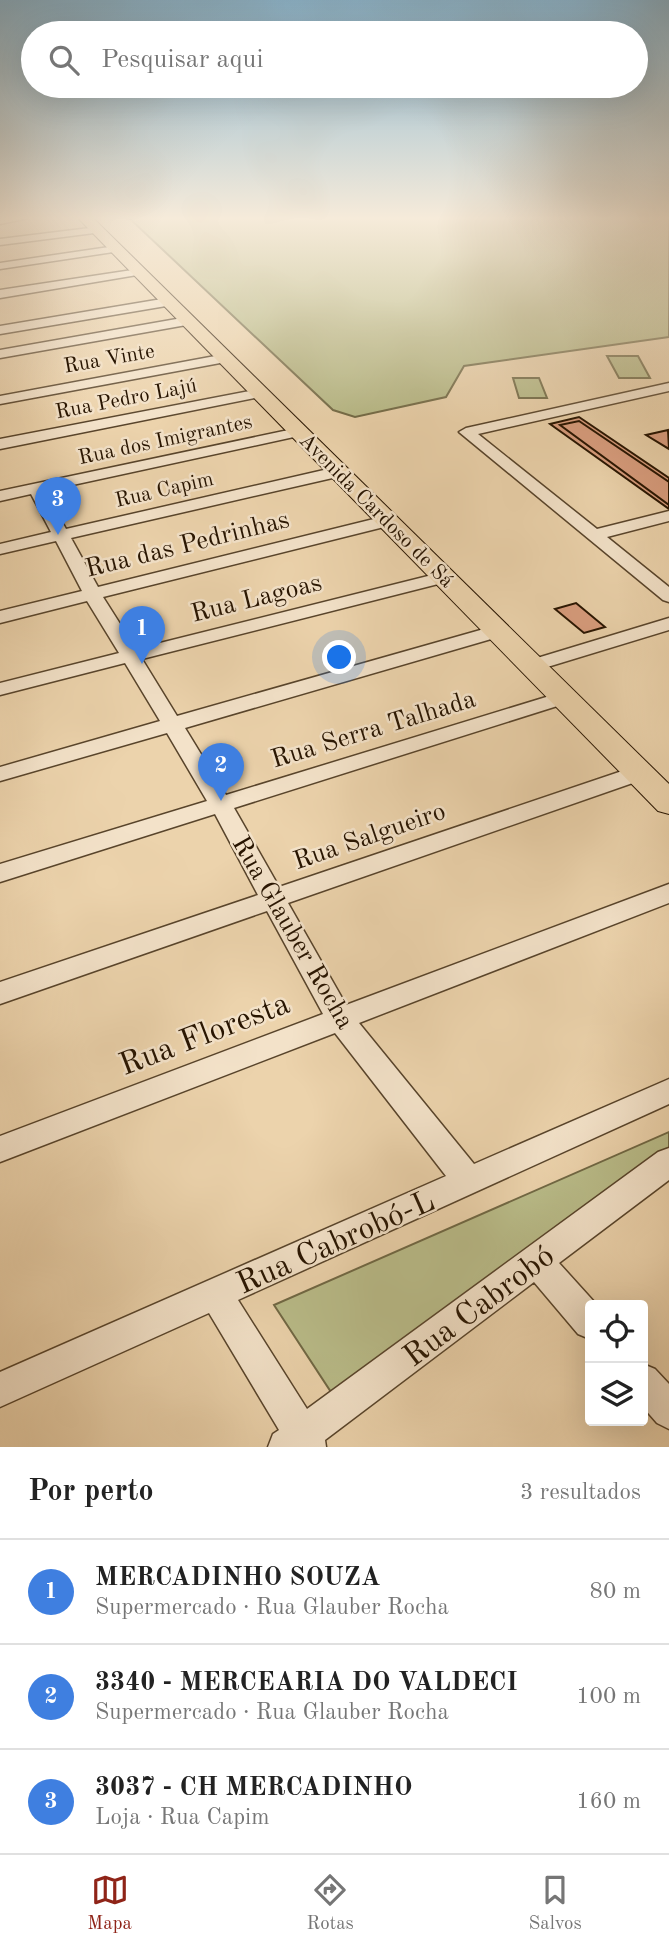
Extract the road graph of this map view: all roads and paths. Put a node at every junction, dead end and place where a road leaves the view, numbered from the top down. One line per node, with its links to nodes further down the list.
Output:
1 (60, 285): 3 (street)
2 (151, 285): 4 (highway, Avenida Cardoso de Sá)
3 (0, 294)
4 (168, 302): 5 (highway, Avenida Cardoso de Sá); 6 (street)
5 (188, 321): 7 (street); 8 (highway, Avenida Cardoso de Sá)
6 (0, 330)
7 (0, 354)
8 (226, 358): 10 (highway, Avenida Cardoso de Sá); 11 (street, Rua Vinte)
9 (669, 387): 19 (street)
10 (260, 393): 12 (highway, Avenida Cardoso de Sá); 13 (street, Rua Pedro Lajú)
11 (0, 400)
12 (298, 432): 14 (highway, Avenida Cardoso de Sá); 15 (street, Rua dos Imigrantes)
13 (0, 444)
14 (337, 472): 18 (highway, Avenida Cardoso de Sá); 20 (street, Rua Capim)
15 (36, 489): 16 (street, Rua dos Imigrantes); 20 (street, Rua Glauber Rocha)
16 (0, 496)
17 (669, 516): 19 (street)
18 (386, 521): 22 (highway, Avenida Cardoso de Sá); 23 (street, Rua das Pedrinhas)
19 (595, 535): 24 (street)
20 (61, 536): 21 (street, Rua Capim); 23 (street, Rua Glauber Rocha)
21 (0, 549)
22 (444, 576): 27 (highway, Avenida Cardoso de Sá); 28 (street, Rua Lagoas)
23 (92, 593): 25 (street, Rua das Pedrinhas); 28 (street, Rua Glauber Rocha)
24 (669, 596)
25 (0, 617)
26 (669, 624): 29 (street)
27 (498, 631): 29 (highway, Avenida Cardoso de Sá); 32 (street)
28 (131, 656): 30 (street, Rua Lagoas); 32 (street, Rua Glauber Rocha)
29 (531, 666): 31 (highway, Avenida Cardoso de Sá)
30 (0, 689)
31 (563, 698): 33 (highway, Avenida Cardoso de Sá); 36 (street, Rua Serra Talhada)
32 (171, 725): 34 (street); 36 (street, Rua Glauber Rocha)
33 (639, 773): 35 (highway, Avenida Cardoso de Sá); 39 (street, Rua Salgueiro)
34 (0, 774)
35 (669, 803)
36 (221, 804): 37 (street, Rua Serra Talhada); 39 (street, Rua Glauber Rocha)
37 (0, 873)
38 (669, 893): 41 (street, Rua Floresta)
39 (274, 900): 40 (street, Rua Salgueiro); 41 (street, Rua Glauber Rocha)
40 (0, 993)
41 (339, 1018): 43 (street, Rua Floresta); 45 (street, Rua Glauber Rocha)
42 (669, 1091): 45 (street, Rua Cabrobó-L)
43 (0, 1149)
44 (669, 1162): 46 (street, Rua Cabrobó)
45 (468, 1180): 47 (street, Rua Cabrobó-L)
46 (537, 1262): 48 (street); 52 (street, Rua Cabrobó)
47 (216, 1294): 50 (street, Rua Cabrobó-L); 52 (street)
48 (585, 1316)
49 (648, 1387): 51 (street)
50 (0, 1390)
51 (669, 1411)
52 (300, 1443)

